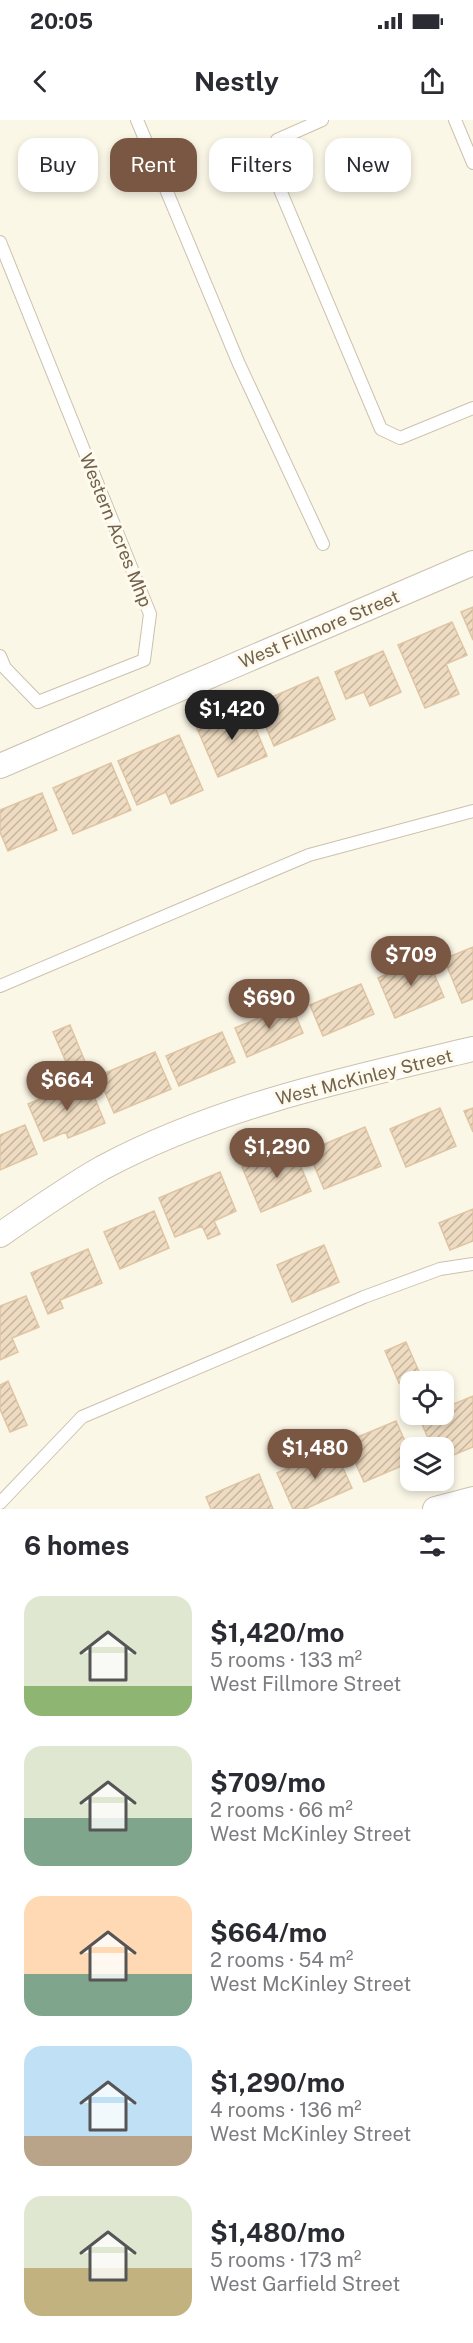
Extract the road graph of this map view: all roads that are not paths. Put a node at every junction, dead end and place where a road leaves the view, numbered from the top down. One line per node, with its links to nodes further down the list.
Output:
1 (137, 120): 7 (lane)
2 (322, 120): 6 (lane)
3 (455, 120): 4 (lane)
4 (473, 163)
5 (0, 242): 9 (lane, Western Acres Mhp)
6 (473, 408)
7 (323, 544)
8 (473, 563): 10 (street, West Fillmore Street)
9 (0, 656)
10 (0, 766)
11 (473, 811): 12 (lane)
12 (0, 986)
13 (473, 1049): 14 (street, West McKinley Street)
14 (0, 1235)
15 (473, 1264): 17 (lane)
16 (473, 1499): 18 (street)
17 (0, 1503)
18 (435, 1509)

